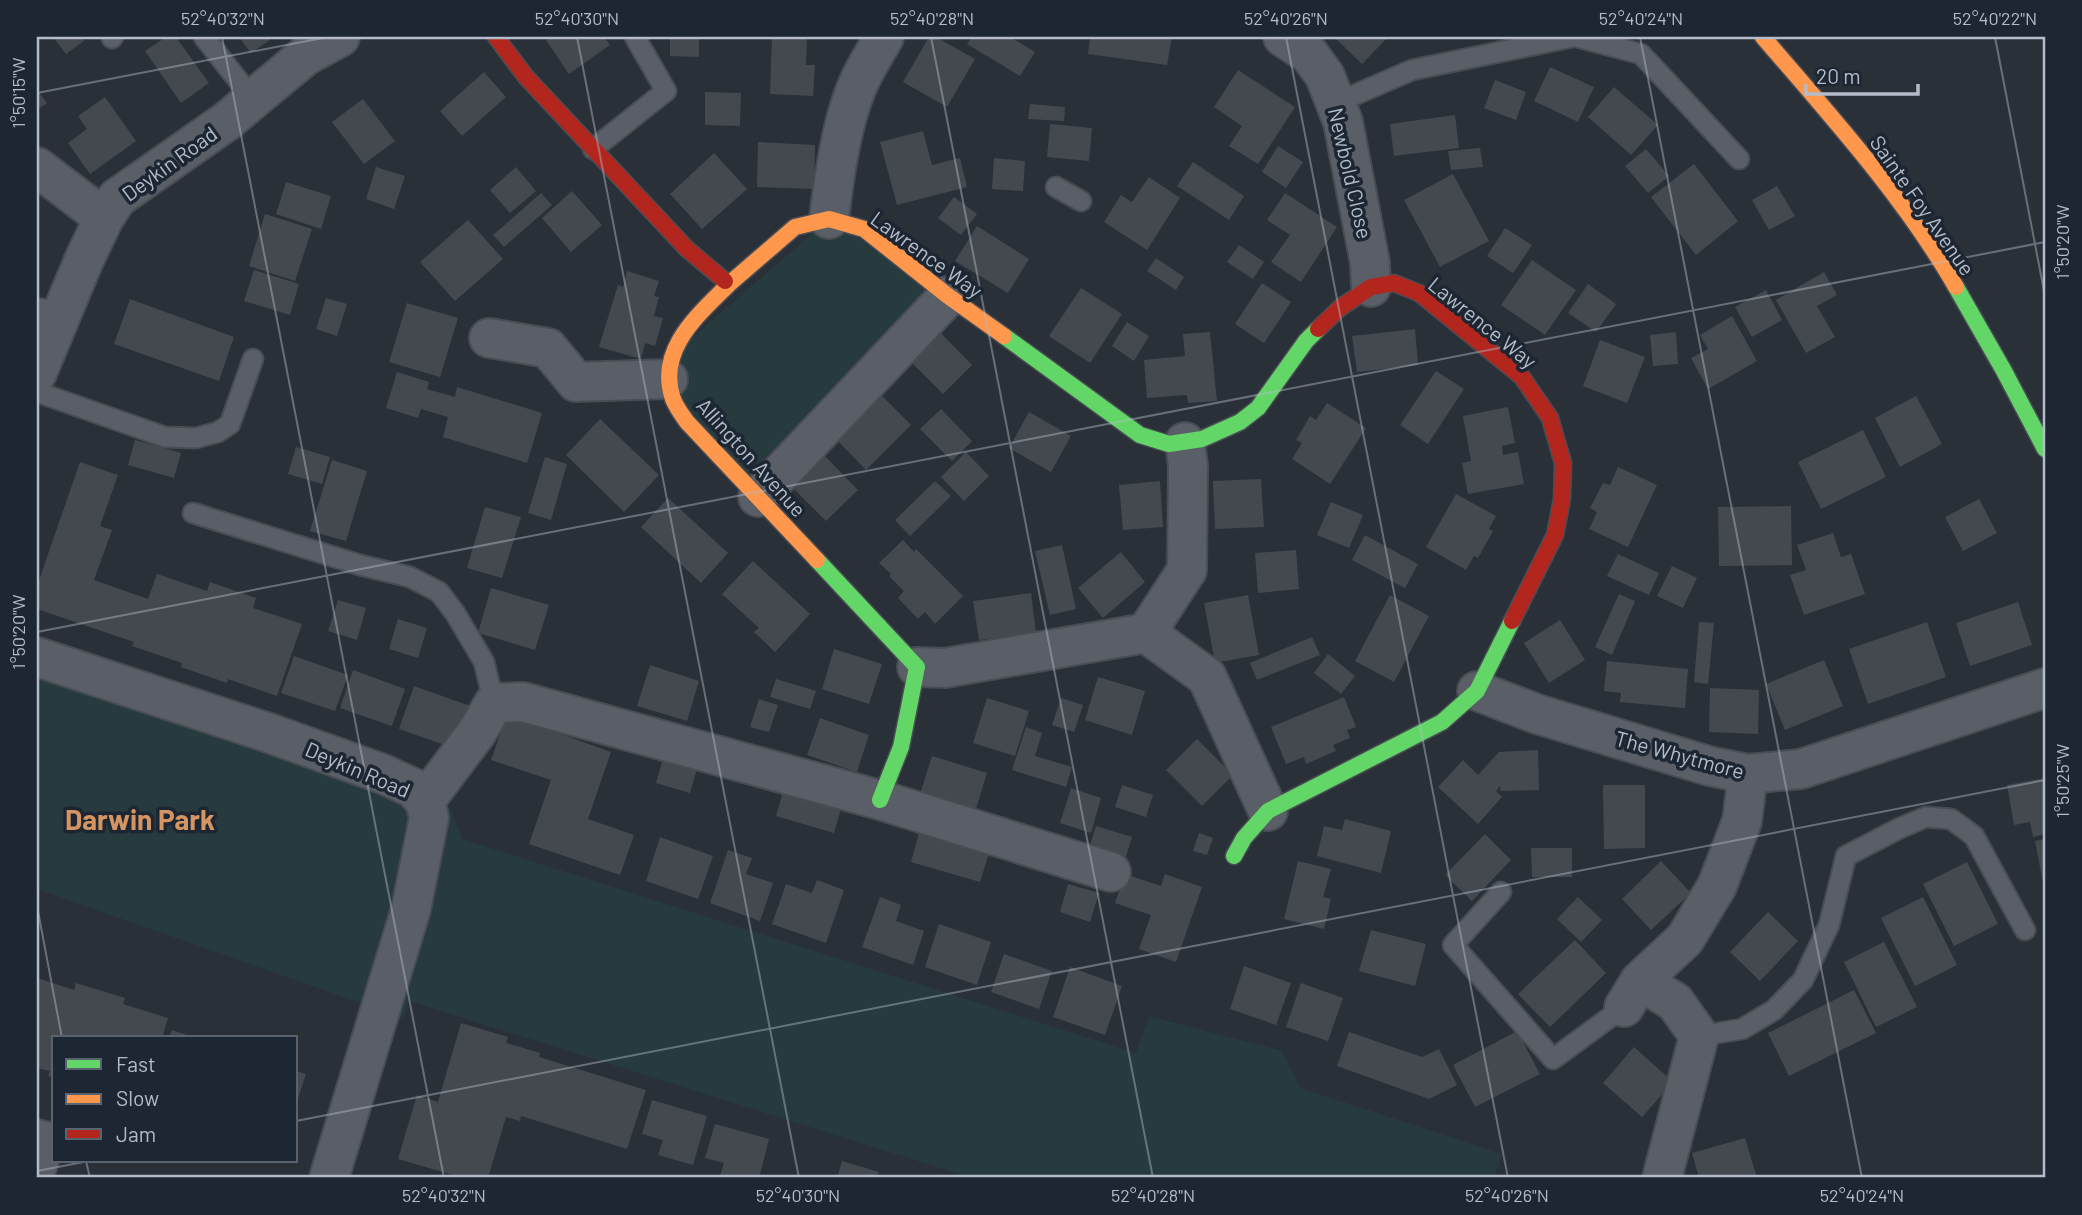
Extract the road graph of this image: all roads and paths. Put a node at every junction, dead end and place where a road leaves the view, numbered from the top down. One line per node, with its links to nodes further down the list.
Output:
1 (205, 37): 10 (lane)
2 (340, 37): 10 (street, Deykin Road)
3 (496, 37): 12 (main road)
4 (635, 37): 12 (lane)
5 (884, 37): 18 (street)
6 (1283, 37): 11 (street, Newbold Close)
7 (1572, 37): 11 (lane)
8 (1577, 37): 13 (lane)
9 (1763, 37): 29 (main road, Sainte Foy Avenue)
10 (253, 99): 17 (street, Deykin Road)
11 (1336, 103): 20 (street, Newbold Close)
12 (593, 149): 19 (main road)
13 (1739, 159)
14 (37, 167): 17 (street)
15 (1056, 187): 16 (lane)
16 (1081, 201)
17 (104, 218): 22 (street, Deykin Road)
18 (829, 219): 19 (main road, Lawrence Way); 21 (main road, Lawrence Way)
19 (729, 284): 26 (main road)
20 (1371, 287): 28 (main road, Lawrence Way); 36 (main road, Lawrence Way)
21 (948, 296): 28 (main road, Lawrence Way); 30 (street)
22 (50, 310): 25 (street, Deykin Road)
23 (489, 338): 26 (street)
24 (253, 359): 27 (lane)
25 (37, 373)
26 (668, 379): 30 (main road, Allington Avenue)
27 (37, 392)
28 (1185, 442): 32 (street)
29 (2045, 449)
30 (758, 497): 34 (main road, Allington Avenue)
31 (193, 513): 37 (lane)
32 (1146, 633): 34 (street); 41 (street)
33 (37, 657): 40 (street, Deykin Road)
34 (918, 667): 39 (main road)
35 (2045, 688): 38 (street, The Whytmore)
36 (1477, 691): 38 (street, The Whytmore); 41 (main road, Lawrence Way)
37 (494, 703): 39 (street); 40 (street)
38 (1748, 774): 46 (street)
39 (880, 800): 43 (street)
40 (425, 801): 48 (street, Deykin Road)
41 (1268, 811): 42 (main road, Lawrence Way)
42 (1234, 856)
43 (1111, 872)
44 (1501, 892): 46 (lane)
45 (2025, 930): 47 (lane)
46 (1632, 994): 47 (street)
47 (1699, 1036): 49 (street)
48 (329, 1178)
49 (1662, 1178)

